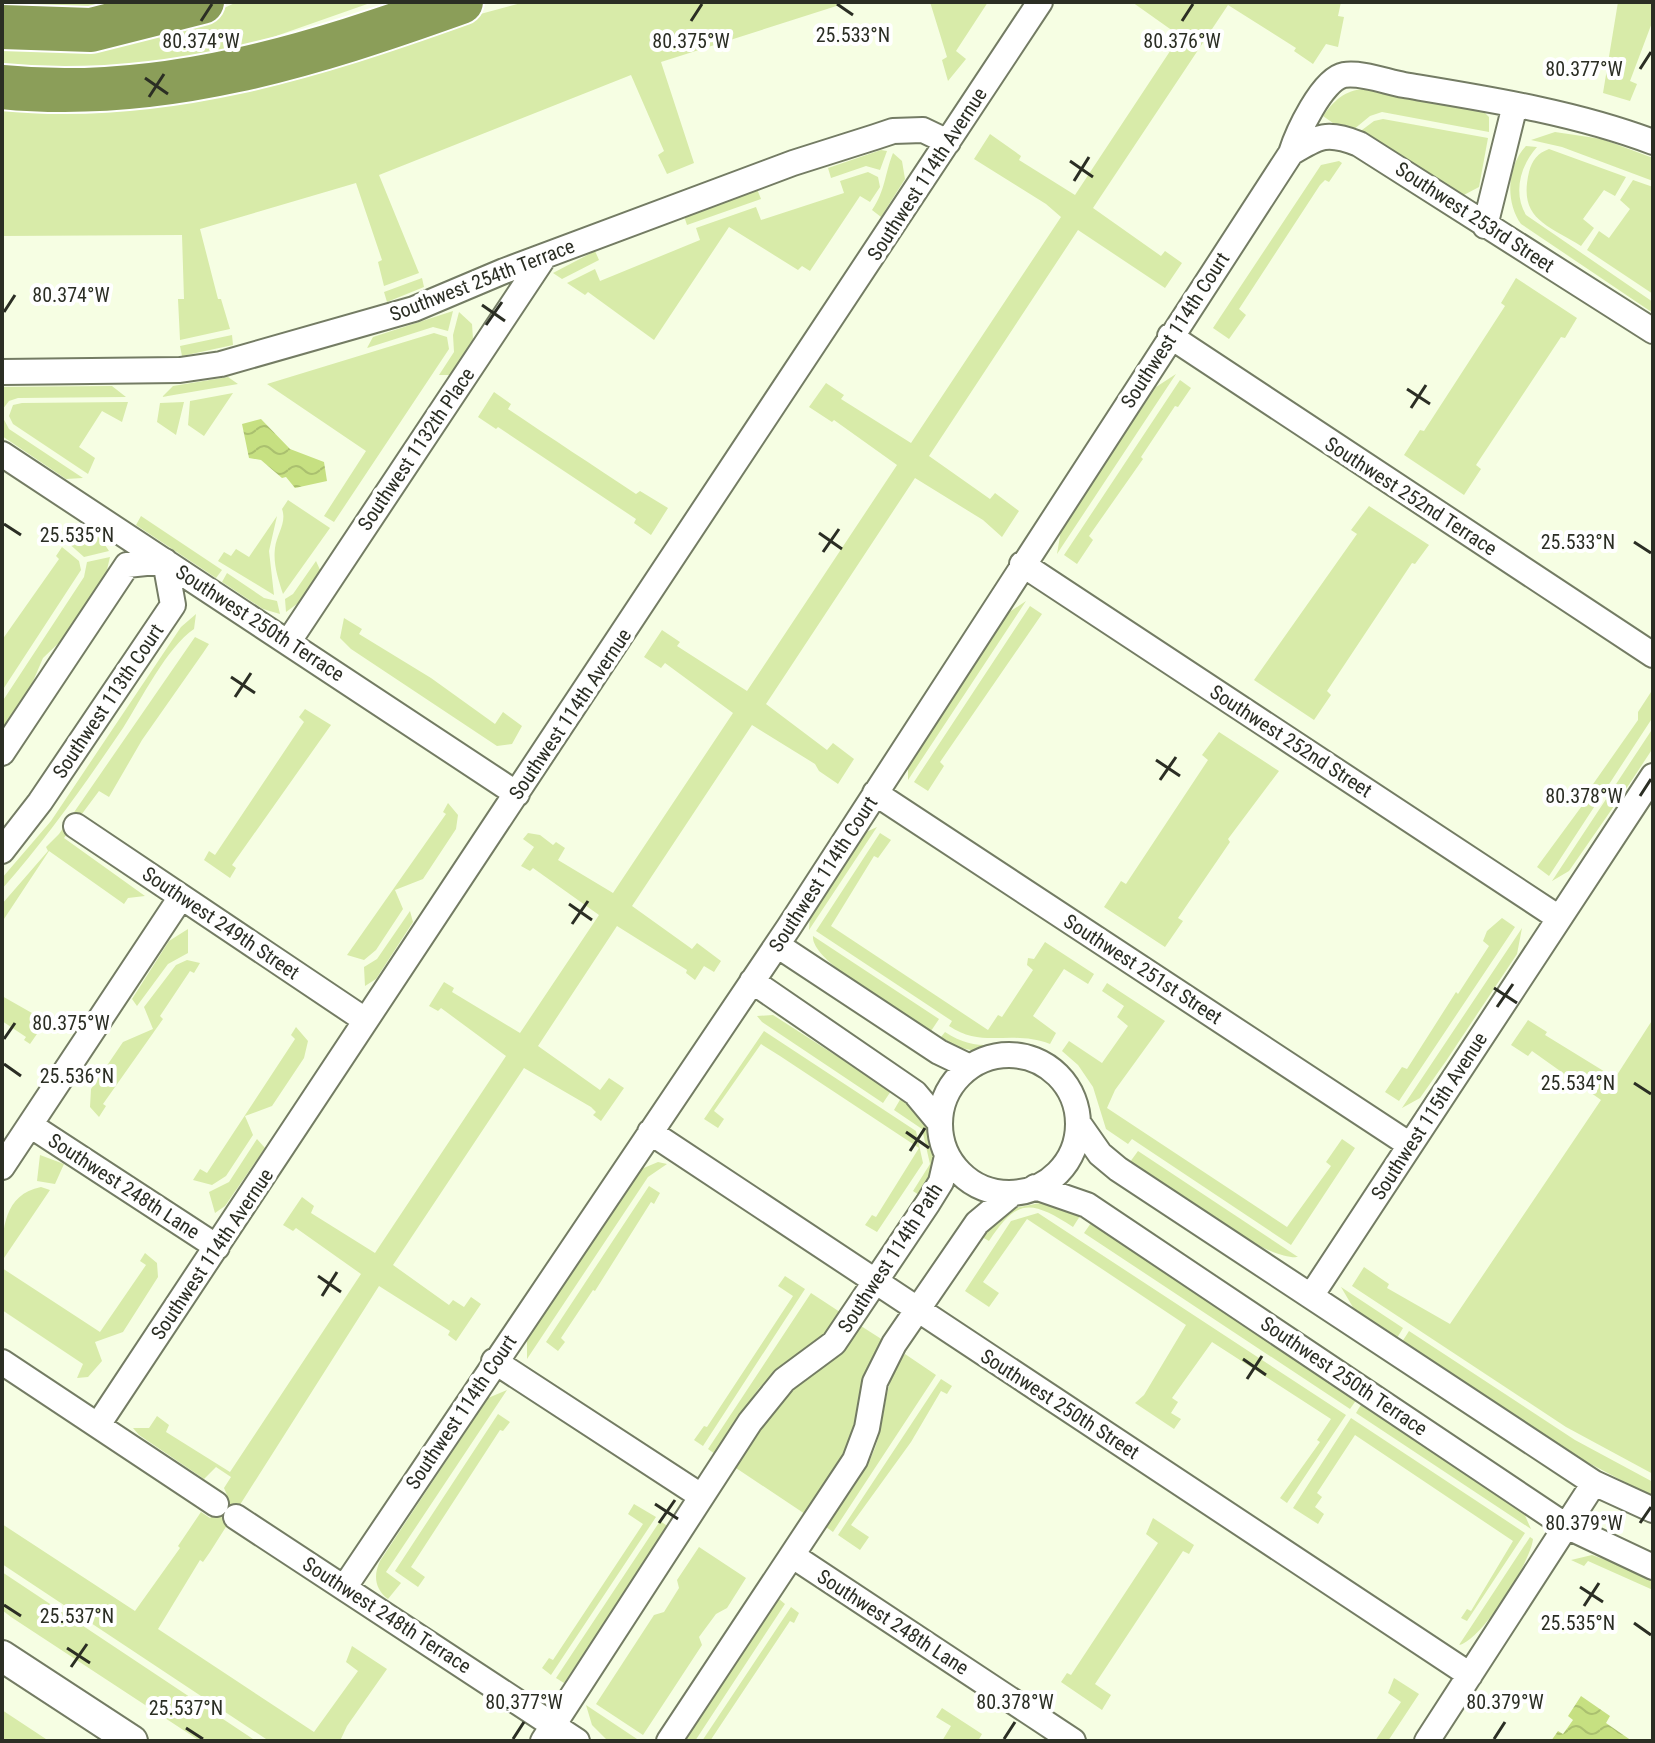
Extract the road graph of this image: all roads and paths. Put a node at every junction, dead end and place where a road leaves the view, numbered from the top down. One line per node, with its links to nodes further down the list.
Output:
1 (202, 2): 4 (highway)
2 (461, 2): 5 (highway)
3 (1040, 2): 7 (street, Southwest 114th Avernue)
4 (2, 27)
5 (2, 87)
6 (1515, 105): 8 (street); 9 (street, Southwest 114th Court); 10 (street)
7 (948, 142): 11 (street, Southwest 254th Terrace); 23 (street, Southwest 114th Avernue)
8 (1653, 142)
9 (1291, 153): 10 (street, Southwest 253rd Street); 13 (street, Southwest 114th Court)
10 (1485, 226): 12 (street, Southwest 253rd Street)
11 (544, 257): 14 (street, Southwest 254th Terrace); 18 (street, Southwest 1132th Place)
12 (1653, 331)
13 (1170, 336): 17 (street, Southwest 114th Court); 19 (street, Southwest 252nd Terrace)
14 (2, 372)
15 (2, 454): 16 (street, Southwest 250th Terrace)
16 (165, 561): 18 (street, Southwest 250th Terrace); 20 (street); 25 (street, Southwest 113th Court)
17 (1022, 564): 22 (street, Southwest 114th Court); 27 (street, Southwest 252nd Street)
18 (289, 641): 23 (street, Southwest 250th Terrace)
19 (1653, 655)
20 (2, 753)
21 (1653, 776): 27 (street, Southwest 115th Avenue)
22 (875, 793): 28 (street, Southwest 114th Court); 36 (street, Southwest 251st Street)
23 (517, 794): 30 (street, Southwest 114th Avernue)
24 (76, 826): 26 (street, Southwest 249th Street)
25 (2, 851)
26 (181, 897): 30 (street, Southwest 249th Street); 34 (street)
27 (1559, 918): 36 (street, Southwest 115th Avenue)
28 (777, 945): 29 (street, Southwest 114th Court); 31 (street)
29 (752, 981): 32 (street); 35 (street, Southwest 114th Court)
30 (365, 1020): 40 (street, Southwest 114th Avernue)
31 (970, 1067): 32 (street); 33 (street)
32 (940, 1123): 37 (street)
33 (1079, 1124): 39 (street); 42 (street)
34 (30, 1125): 38 (street); 40 (street, Southwest 248th Lane)
35 (650, 1132): 41 (street, Southwest 250th Street); 44 (street, Southwest 114th Court)
36 (1410, 1145): 42 (street, Southwest 115th Avenue)
37 (947, 1156): 39 (street); 41 (street, Southwest 114th Path)
38 (2, 1167)
39 (1024, 1190): 43 (street); 50 (street, Southwest 250th Terrace)
40 (217, 1247): 46 (street, Southwest 114th Avernue)
41 (876, 1282): 43 (street, Southwest 250th Street); 48 (street, Southwest 114th Path)
42 (1311, 1296): 47 (street)
43 (918, 1310): 51 (street); 55 (street, Southwest 250th Street)
44 (494, 1361): 48 (street); 53 (street, Southwest 114th Court)
45 (2, 1362): 46 (street, Southwest 248th Terrace)
46 (98, 1425): 53 (street, Southwest 248th Terrace)
47 (1594, 1483): 49 (street); 50 (street)
48 (701, 1496): 56 (street, Southwest 114th Path)
49 (1653, 1510)
50 (1566, 1526): 52 (street, Southwest 250th Terrace); 55 (street)
51 (793, 1556): 59 (street); 60 (street, Southwest 248th Lane)
52 (1653, 1567)
53 (344, 1588): 56 (street, Southwest 248th Terrace)
54 (2, 1656): 57 (street)
55 (1470, 1675): 61 (street)
56 (548, 1733): 58 (street, Southwest 248th Terrace)
57 (132, 1741)
58 (577, 1741)
59 (669, 1741)
60 (1073, 1741)
61 (1427, 1741)

